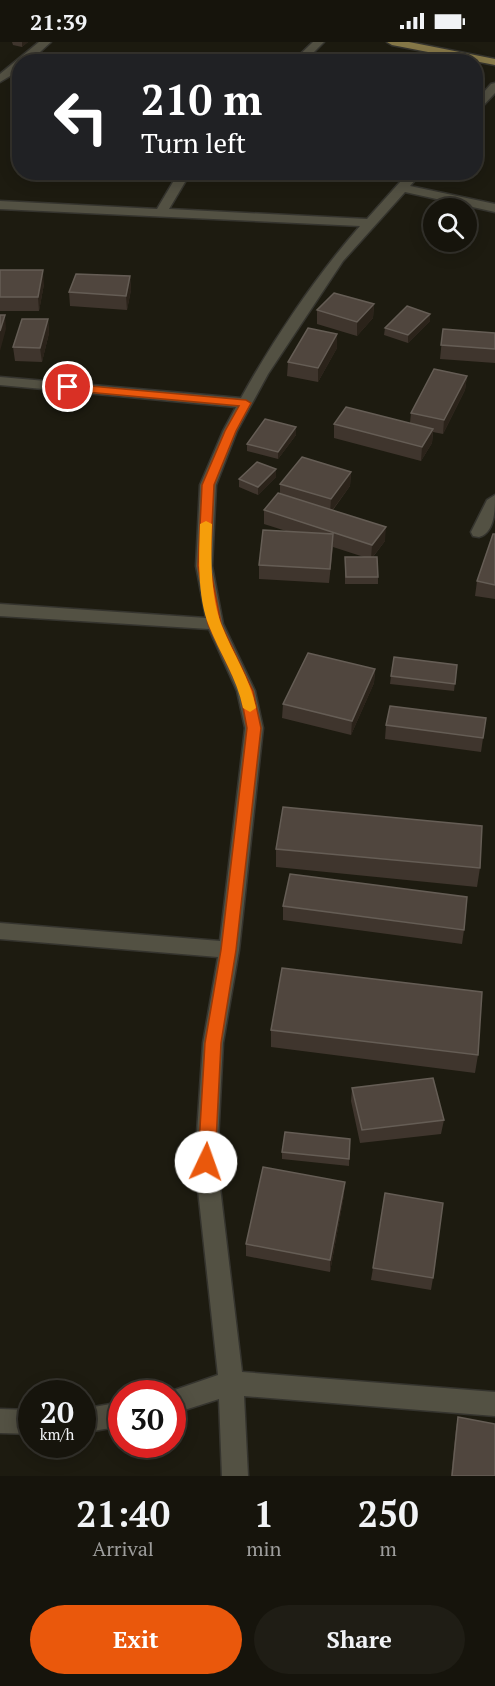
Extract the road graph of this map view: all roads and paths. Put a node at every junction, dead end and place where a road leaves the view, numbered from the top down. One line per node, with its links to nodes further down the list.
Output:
1 (46, 42): 6 (street)
2 (319, 42): 7 (street)
3 (392, 42): 8 (main road)
4 (449, 42): 5 (main road)
5 (495, 51)
6 (32, 54)
7 (306, 54)
8 (454, 54)
9 (12, 70): 10 (street)
10 (0, 79)
11 (495, 86): 12 (street)
12 (483, 99)
13 (180, 180): 18 (street)
14 (409, 180): 15 (street)
15 (402, 188): 17 (street); 19 (street)
16 (0, 205): 18 (street)
17 (495, 208)
18 (161, 212): 19 (street)
19 (370, 222): 21 (street)
20 (0, 381): 21 (street)
21 (246, 403): 25 (street)
22 (495, 500): 23 (street)
23 (479, 532)
24 (0, 610): 25 (street)
25 (215, 624): 27 (street)
26 (0, 931): 27 (street)
27 (229, 950): 28 (street)
28 (231, 1383): 29 (street); 30 (street); 33 (street)
29 (186, 1397)
30 (495, 1404)
31 (0, 1421): 32 (street)
32 (18, 1422)
33 (235, 1476)

